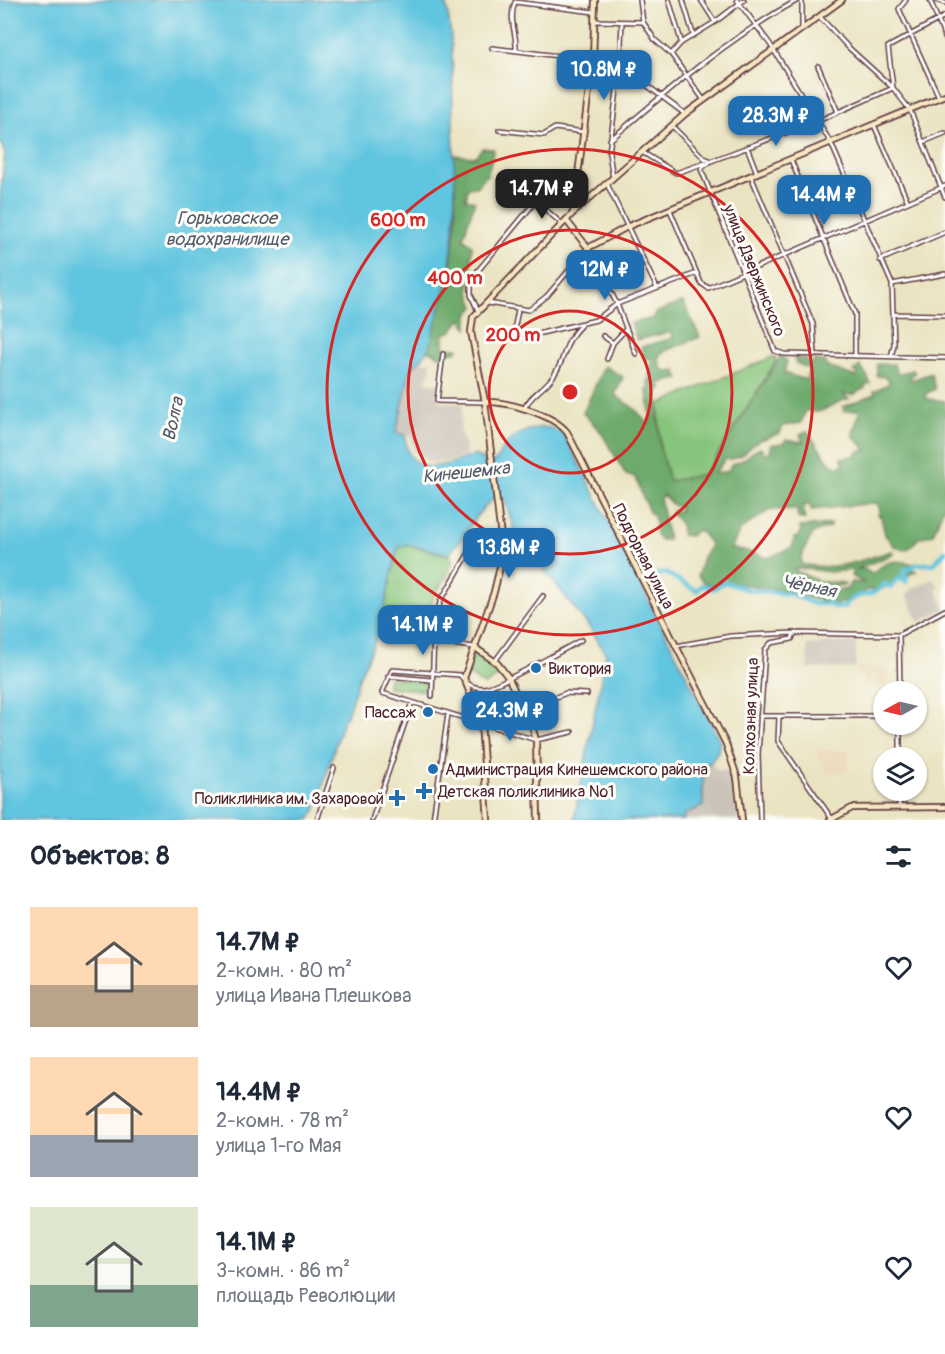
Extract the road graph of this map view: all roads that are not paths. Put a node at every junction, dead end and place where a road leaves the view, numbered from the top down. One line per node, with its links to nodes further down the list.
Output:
1 (595, 0): 17 (street)
2 (640, 0): 23 (street)
3 (669, 0): 30 (street)
4 (683, 0): 27 (street)
5 (701, 0): 24 (street)
6 (744, 0): 14 (street)
7 (783, 0): 16 (street)
8 (800, 0): 16 (street); 26 (street)
9 (842, 0): 18 (street)
10 (906, 0): 28 (street)
11 (930, 0): 21 (street)
12 (935, 0): 15 (street)
13 (514, 1): 17 (street); 33 (street)
14 (738, 2): 24 (street); 25 (street)
15 (945, 3)
16 (788, 6): 25 (street)
17 (594, 12): 20 (street)
18 (819, 16): 26 (street); 39 (street)
19 (945, 16): 21 (street)
20 (595, 21): 22 (street); 35 (street)
21 (938, 21): 28 (street); 29 (street)
22 (622, 22): 23 (street); 36 (street)
23 (643, 22): 34 (street)
24 (715, 22): 27 (street)
25 (754, 24): 32 (street); 38 (street)
26 (802, 28): 32 (street)
27 (693, 34): 30 (street)
28 (913, 34): 39 (street); 42 (street)
29 (945, 38)
30 (681, 43): 34 (street)
31 (492, 48): 33 (street)
32 (772, 49): 43 (street); 48 (street)
33 (516, 51): 35 (street)
34 (671, 54): 38 (street)
35 (593, 59): 36 (street); 52 (street)
36 (620, 66): 41 (street); 55 (street)
37 (818, 66): 45 (street)
38 (684, 75): 41 (street); 43 (street)
39 (893, 88): 44 (street); 45 (street)
40 (945, 95): 42 (street)
41 (660, 96): 46 (street); 55 (street)
42 (939, 97): 44 (street)
43 (703, 99): 46 (street)
44 (910, 110): 49 (street); 56 (street)
45 (838, 112): 48 (street)
46 (685, 114): 50 (street)
47 (786, 120): 53 (street)
48 (816, 121): 53 (street); 57 (street)
49 (874, 125): 57 (street); 69 (street)
50 (672, 126): 59 (street); 61 (street)
51 (499, 130): 52 (street)
52 (584, 132): 71 (street)
53 (785, 133): 58 (street)
54 (945, 133): 56 (street)
55 (610, 140): 64 (street)
56 (923, 142): 66 (street)
57 (831, 143): 60 (street); 73 (street)
58 (747, 147): 61 (street); 62 (street)
59 (642, 152): 61 (street); 64 (street)
60 (791, 160): 62 (street); 77 (street)
61 (709, 162): 67 (street, улица Дзержинского)
62 (757, 173): 63 (street)
63 (751, 176): 67 (street); 79 (street)
64 (613, 179): 65 (street)
65 (607, 184): 71 (street); 75 (street)
66 (943, 187): 68 (street); 69 (street)
67 (711, 192): 70 (street); 81 (street, улица Дзержинского)
68 (945, 197)
69 (908, 202): 73 (street)
70 (670, 209): 75 (street); 82 (street)
71 (573, 213): 72 (street)
72 (567, 219): 74 (street); 78 (street)
73 (864, 222): 77 (street); 80 (street)
74 (562, 224): 86 (street); 89 (street)
75 (629, 226): 78 (street); 85 (street)
76 (945, 232): 80 (street)
77 (825, 237): 79 (street); 99 (street)
78 (588, 248): 87 (street); 88 (street)
79 (783, 255): 81 (street); 98 (street)
80 (880, 260): 84 (street)
81 (744, 272): 82 (street); 98 (street, улица Дзержинского)
82 (697, 273): 85 (street)
83 (945, 274): 84 (street)
84 (892, 284): 90 (street)
85 (657, 288): 87 (street)
86 (488, 303): 88 (street); 89 (street)
87 (617, 304): 92 (street); 93 (street)
88 (518, 309): 92 (street)
89 (478, 311): 103 (street)
90 (894, 314): 91 (street); 100 (street)
91 (945, 315)
92 (582, 324): 104 (street)
93 (626, 329): 95 (street); 97 (street)
94 (603, 336): 95 (street)
95 (613, 343): 102 (street)
96 (443, 354): 103 (street, Подгорная улица)
97 (636, 354)
98 (815, 355): 99 (street)
99 (855, 356): 100 (street)
100 (891, 357): 101 (street)
101 (945, 358)
102 (607, 359)
103 (485, 402): 104 (street, Подгорная улица); 113 (street)
104 (524, 409): 112 (street, Подгорная улица)
105 (470, 550): 111 (street)
106 (543, 596): 114 (street)
107 (945, 610): 109 (street)
108 (794, 633): 109 (street); 112 (street); 130 (street, Колхозная улица)
109 (899, 635): 121 (street)
110 (581, 640): 119 (street)
111 (435, 642): 113 (street); 115 (street)
112 (676, 646): 146 (street, Подгорная улица)
113 (474, 647): 114 (street); 116 (street)
114 (495, 662): 119 (street)
115 (432, 672): 117 (street); 118 (street); 120 (street)
116 (466, 672): 117 (street); 122 (street)
117 (460, 675): 122 (street)
118 (388, 676): 120 (street); 126 (street)
119 (508, 677): 123 (street); 127 (street)
120 (432, 680): 125 (street)
121 (900, 681)
122 (465, 683): 123 (street); 129 (street)
123 (492, 687): 129 (street)
124 (587, 694): 127 (street)
125 (432, 696)
126 (412, 702): 128 (street); 142 (street)
127 (525, 710): 135 (street)
128 (448, 714): 133 (street); 143 (street)
129 (479, 714): 133 (street)
130 (760, 716): 132 (street); 147 (street, Колхозная улица)
131 (873, 716): 132 (street)
132 (779, 717): 140 (street)
133 (481, 722): 135 (street); 144 (street)
134 (572, 732): 135 (street)
135 (536, 740): 145 (street)
136 (334, 768): 141 (street)
137 (900, 801): 138 (street)
138 (900, 807): 139 (street); 140 (street)
139 (945, 807)
140 (831, 819)
141 (317, 820)
142 (372, 820)
143 (433, 820)
144 (488, 820)
145 (538, 820)
146 (742, 820)
147 (760, 820)

